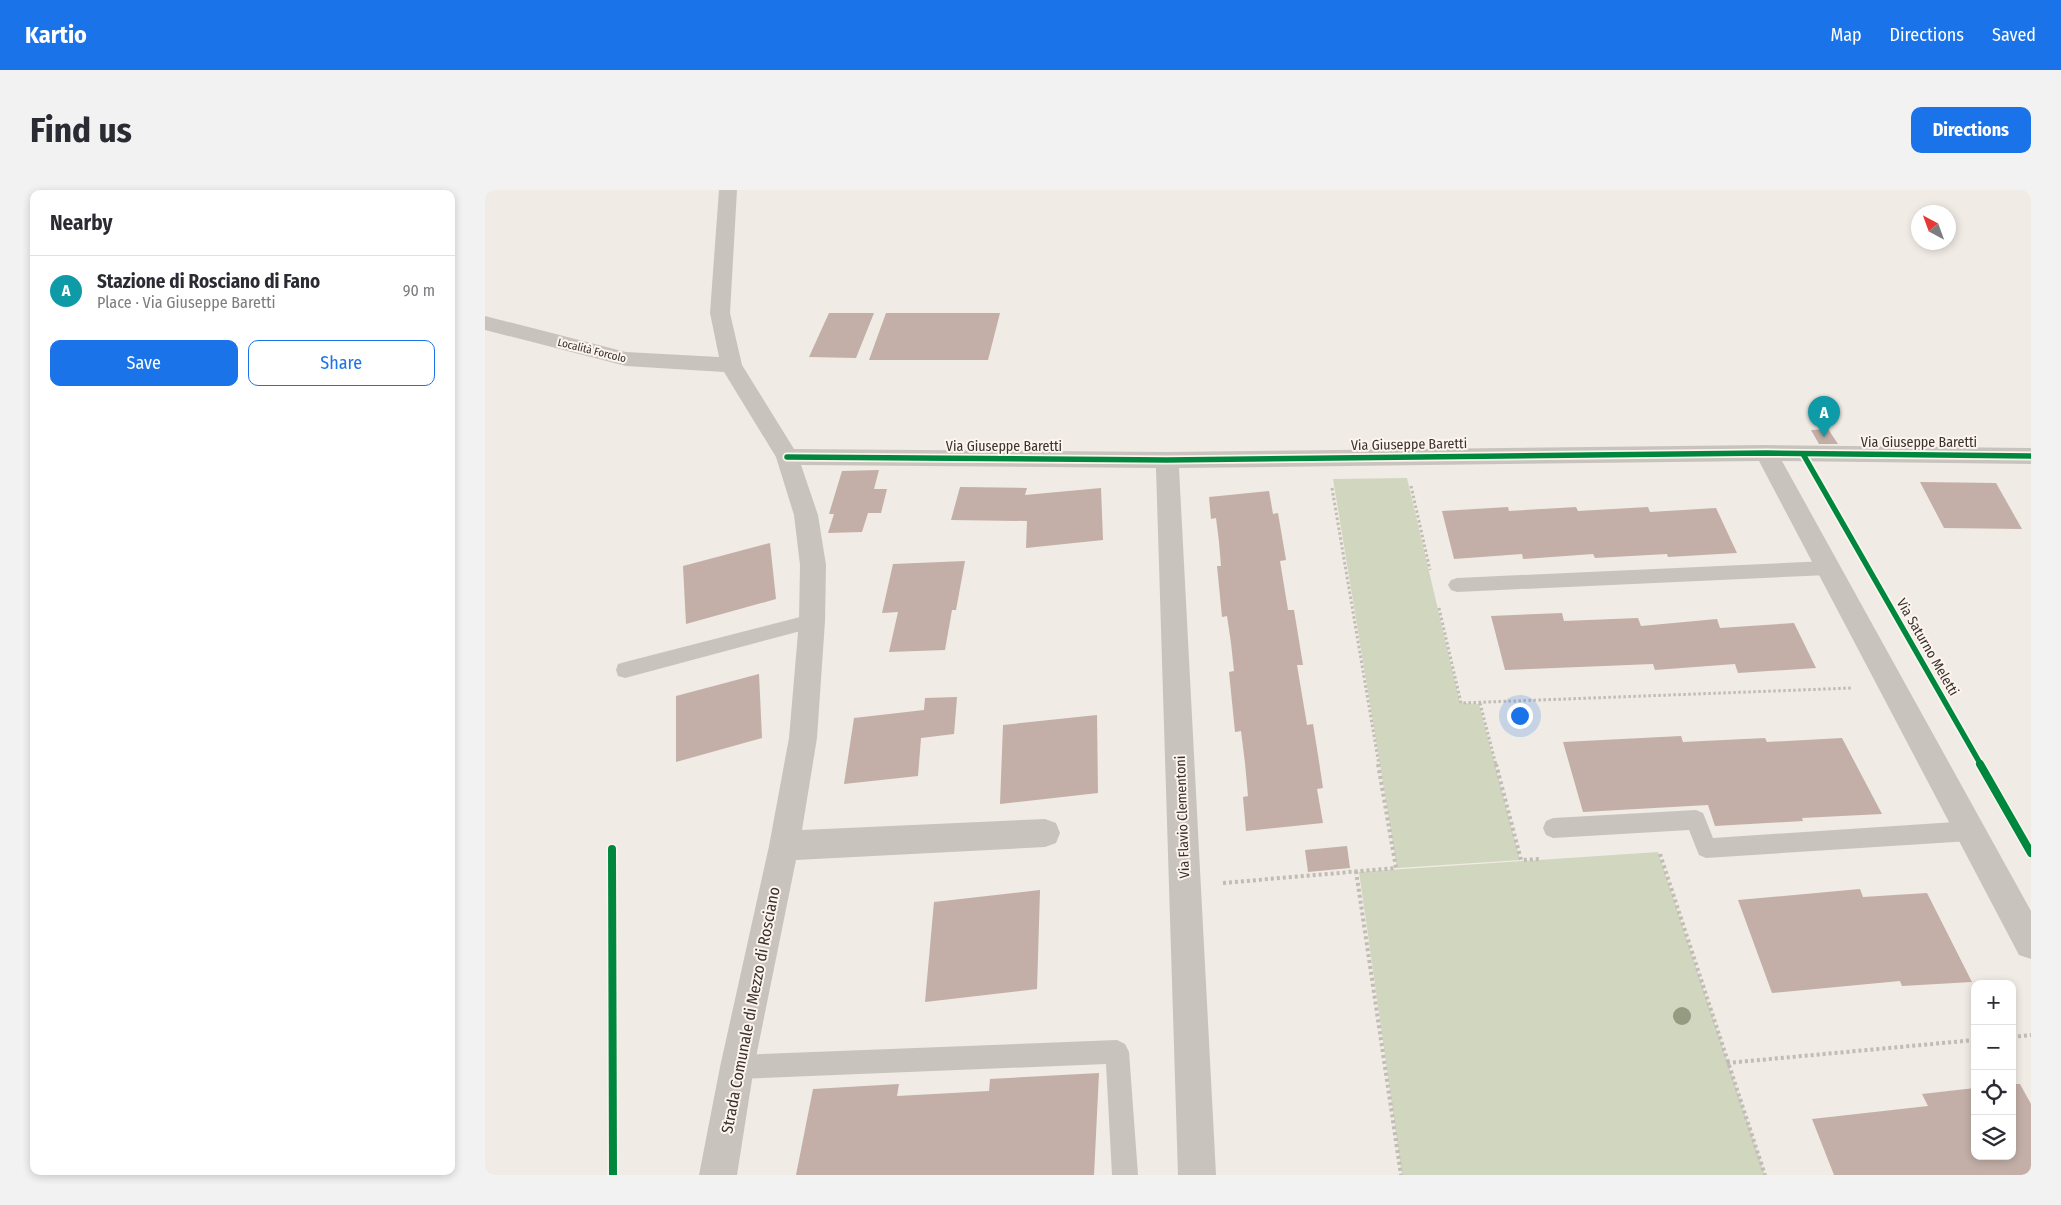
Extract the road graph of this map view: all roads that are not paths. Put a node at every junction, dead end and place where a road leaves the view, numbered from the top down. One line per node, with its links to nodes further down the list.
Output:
1 (728, 190): 3 (street)
2 (485, 323): 3 (street, Località Forcolo)
3 (731, 365): 6 (street)
4 (1766, 453): 5 (street, Via Giuseppe Baretti); 7 (street, Via Giuseppe Baretti); 8 (street)
5 (2031, 456)
6 (787, 457): 7 (street, Via Giuseppe Baretti); 10 (street, Strada Comunale di Mezzo di Rosciano)
7 (1167, 460): 20 (street, Via Flavio Clementoni)
8 (1827, 568): 9 (lane); 13 (street)
9 (1457, 585)
10 (812, 621): 11 (lane); 15 (street, Strada Comunale di Mezzo di Rosciano)
11 (625, 670)
12 (1553, 828): 13 (lane)
13 (1970, 831): 16 (street)
14 (1045, 833): 15 (street)
15 (784, 846): 17 (street, Strada Comunale di Mezzo di Rosciano)
16 (2031, 944)
17 (737, 1067): 18 (street, Strada Comunale di Mezzo di Rosciano); 19 (lane)
18 (718, 1175)
19 (1125, 1175)
20 (1197, 1175)

